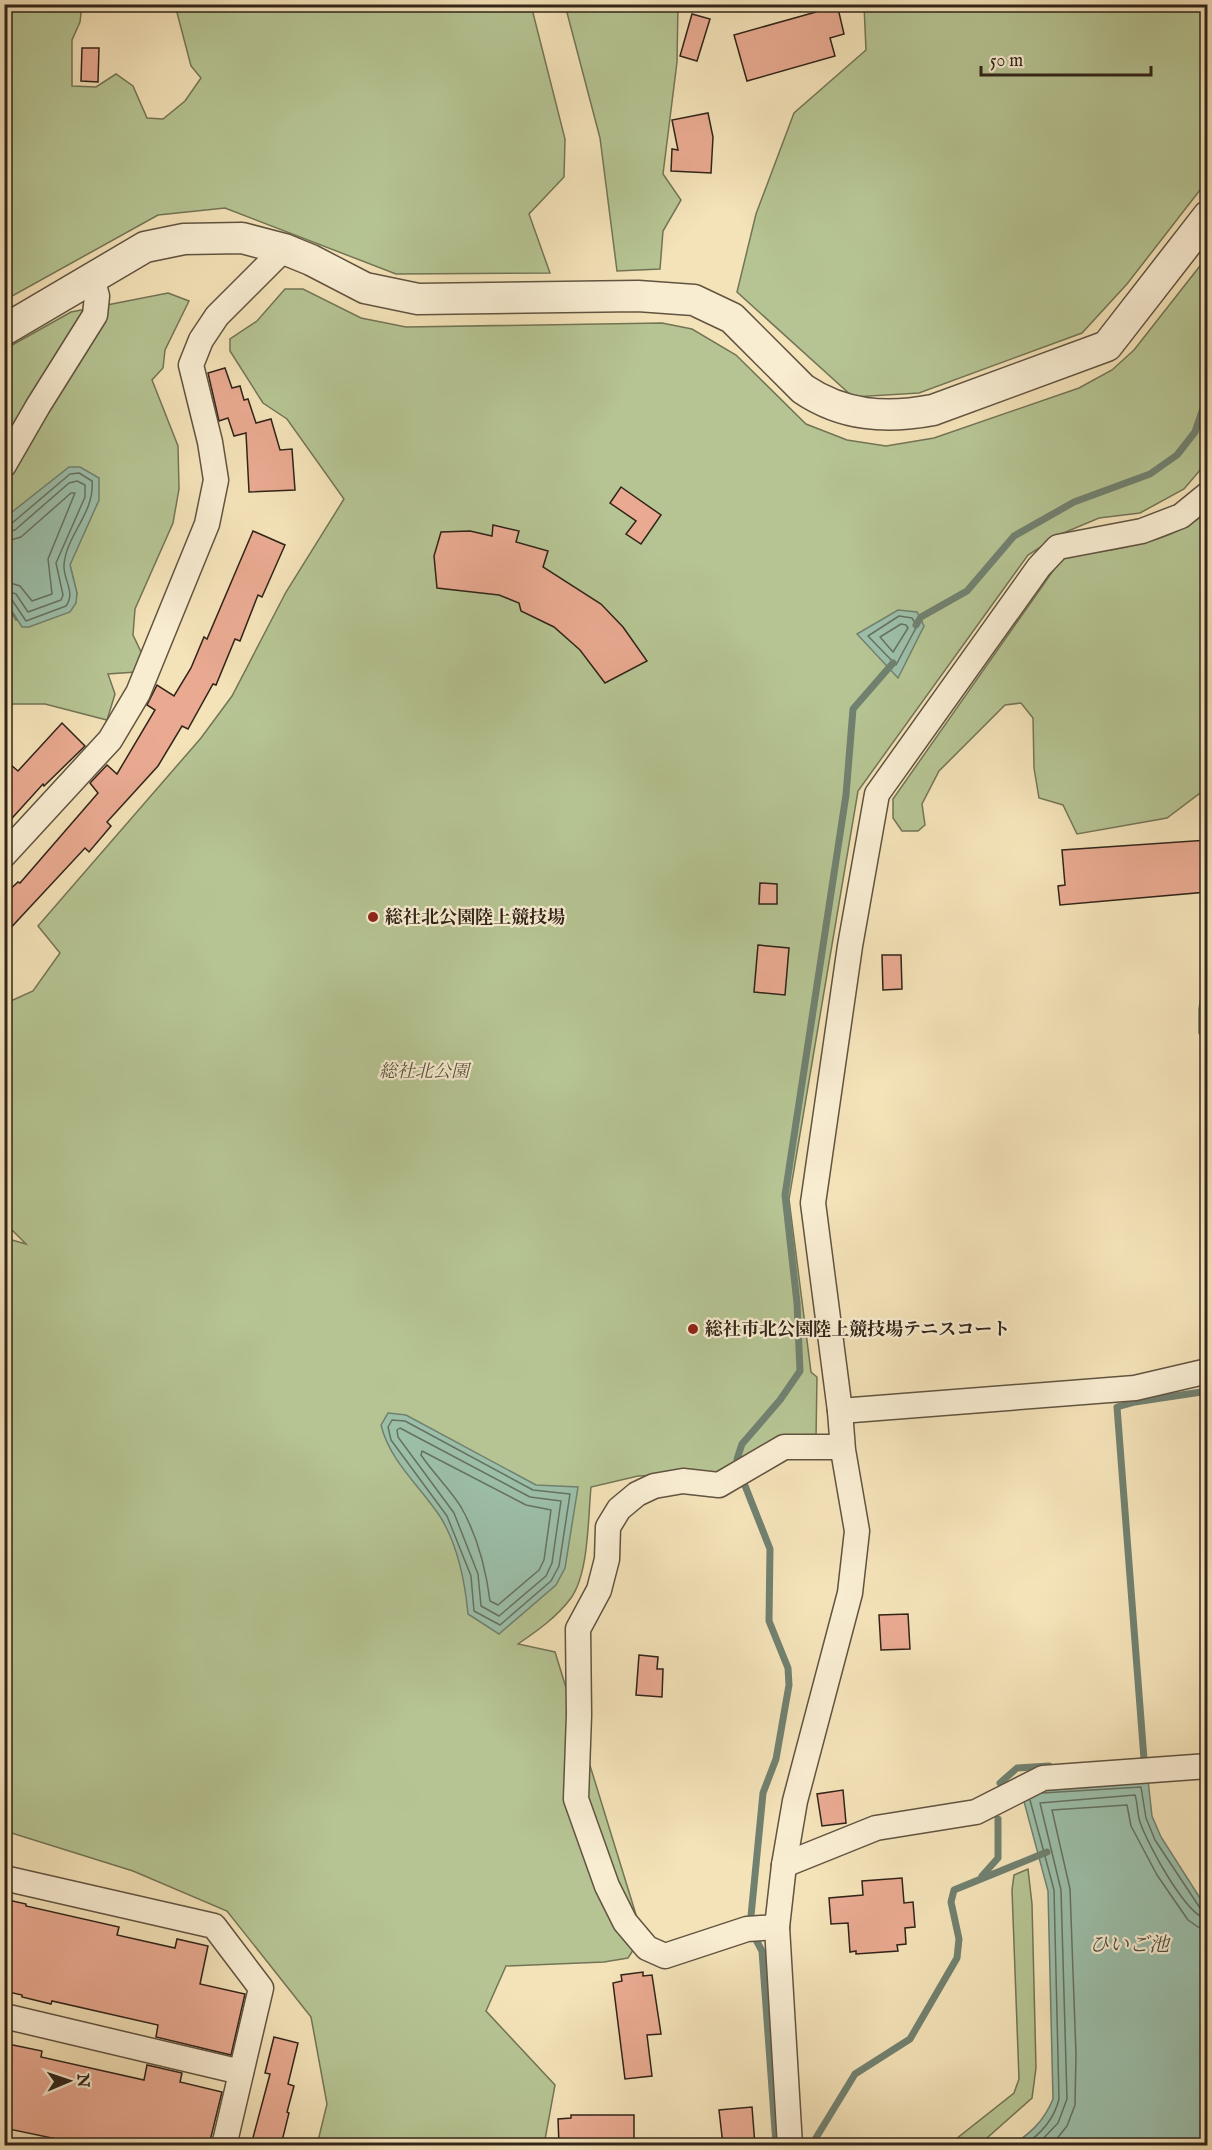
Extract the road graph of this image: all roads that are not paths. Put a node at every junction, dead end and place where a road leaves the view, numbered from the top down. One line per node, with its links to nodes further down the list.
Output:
1 (1208, 216): 2 (street)
2 (284, 249): 3 (street); 7 (street)
3 (92, 278): 4 (street); 5 (street)
4 (4, 330)
5 (4, 465)
6 (1208, 494): 9 (street)
7 (4, 855)
8 (1208, 1371): 9 (street)
9 (840, 1411): 10 (street)
10 (842, 1447): 12 (street); 14 (street)
11 (1208, 1766): 12 (street)
12 (784, 1865): 14 (street)
13 (4, 1878): 16 (street)
14 (761, 1928): 18 (street)
15 (4, 2016): 16 (street)
16 (241, 2072): 17 (street)
17 (224, 2145)
18 (790, 2145)

